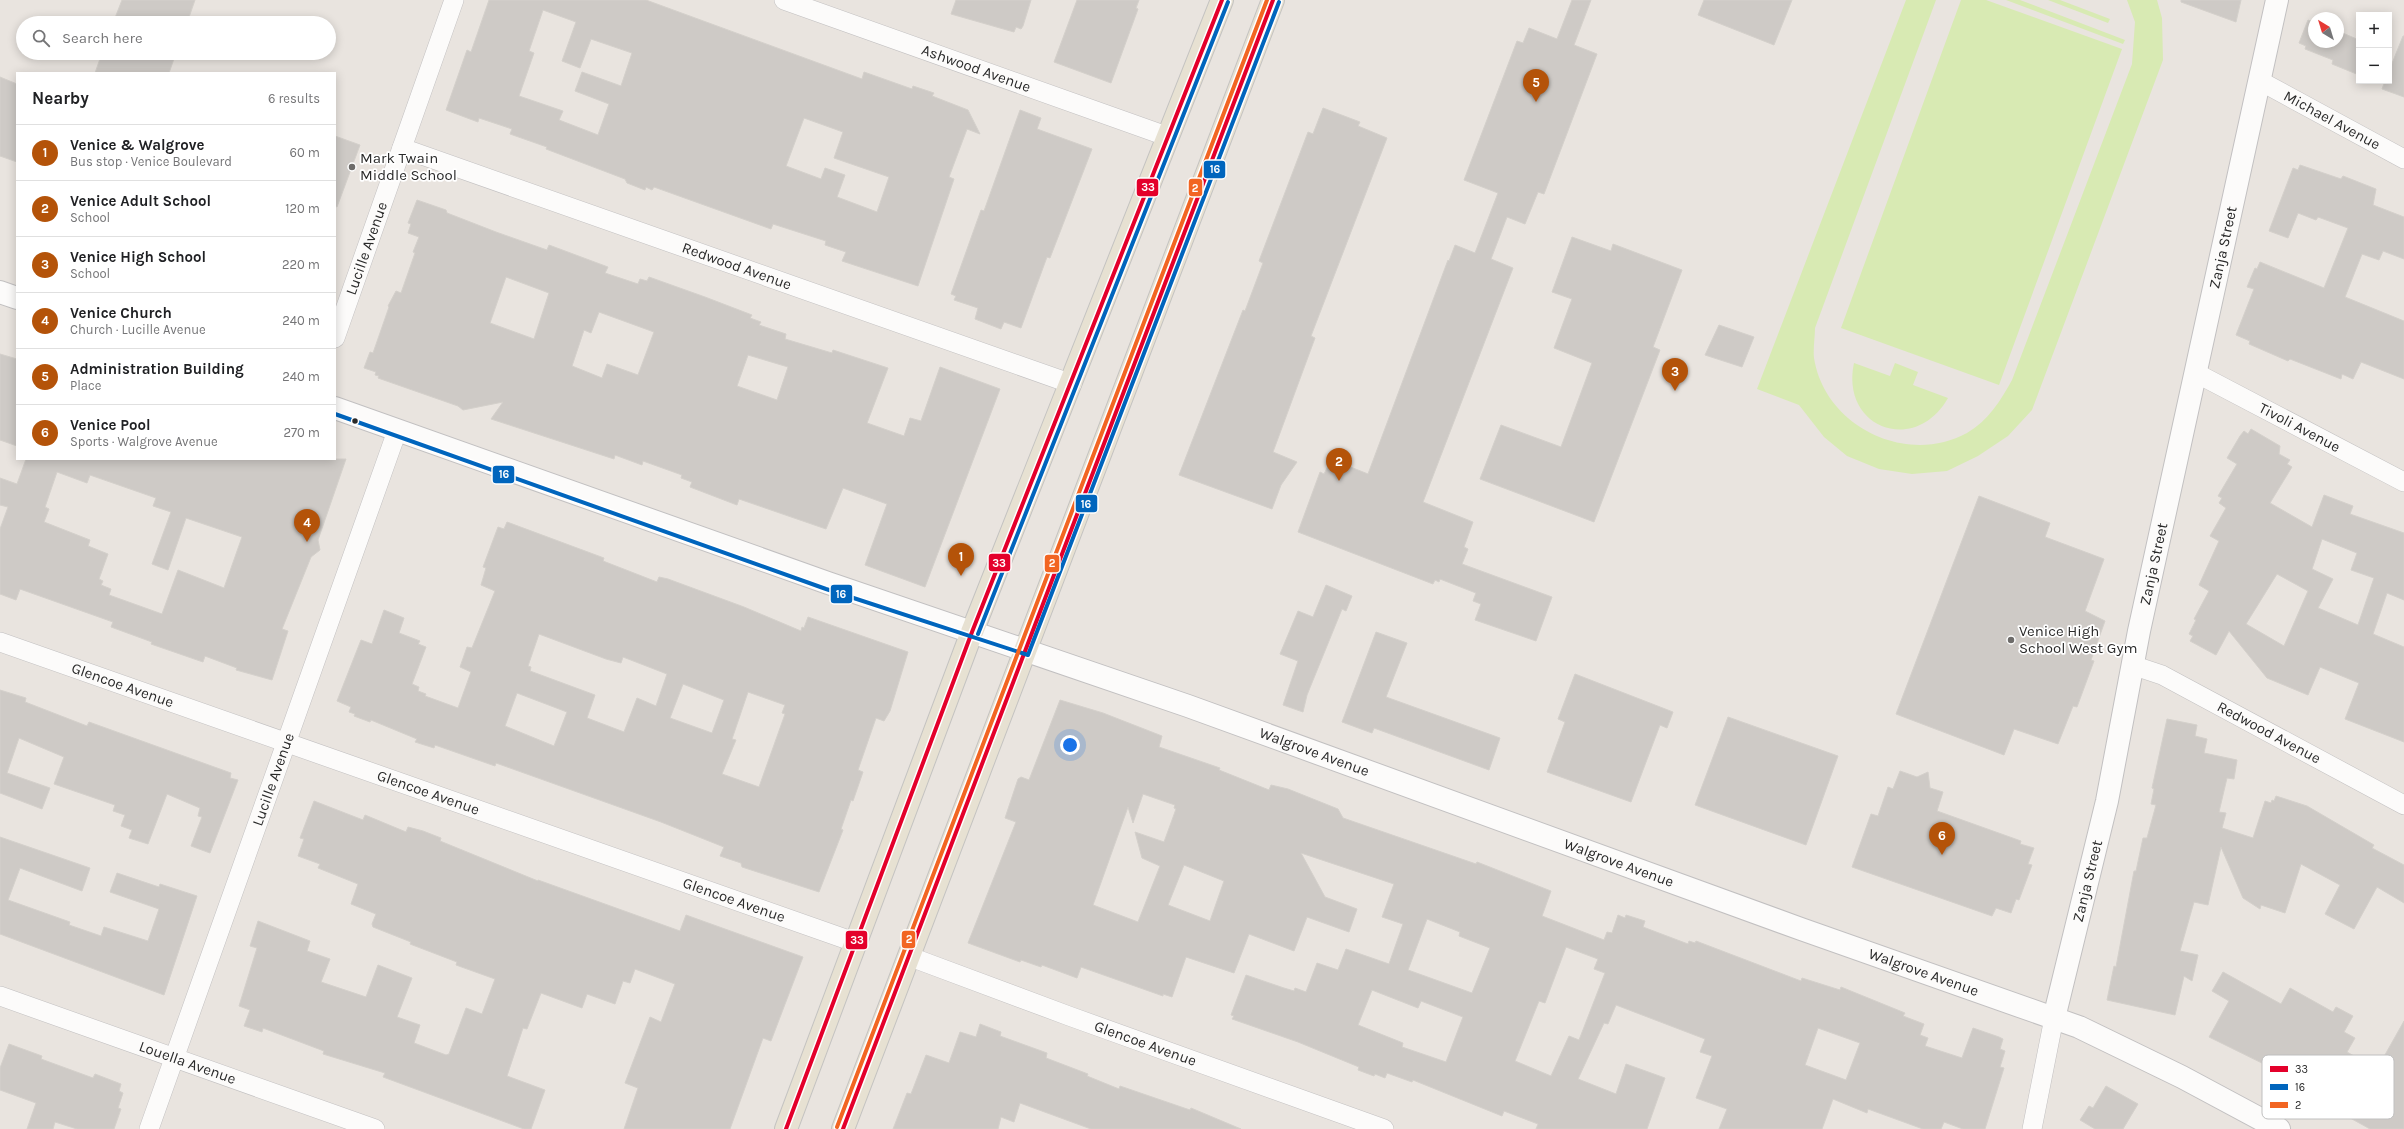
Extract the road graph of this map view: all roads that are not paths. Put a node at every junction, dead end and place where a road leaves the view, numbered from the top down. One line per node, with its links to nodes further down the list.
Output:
1 (454, 0): 8 (street, Lucille Avenue)
2 (784, 0): 7 (street, Ashwood Avenue)
3 (1222, 0): 7 (main road)
4 (1273, 0): 20 (main road)
5 (2277, 0): 6 (street, Zanja Street)
6 (2260, 81): 9 (street, Michael Avenue); 13 (street, Zanja Street)
7 (1169, 137): 14 (main road)
8 (402, 148): 12 (street, Lucille Avenue); 14 (street, Redwood Avenue)
9 (2404, 159)
10 (0, 292): 11 (street)
11 (16, 298)
12 (336, 335)
13 (2196, 373): 17 (street, Tivoli Avenue); 21 (street, Zanja Street)
14 (1072, 384): 18 (main road)
15 (336, 408): 16 (street, Walgrove Avenue)
16 (397, 431): 18 (street, Walgrove Avenue); 22 (street, Lucille Avenue)
17 (2404, 482)
18 (972, 632): 20 (street, Walgrove Avenue); 24 (main road)
19 (0, 642): 22 (street, Glencoe Avenue)
20 (1025, 650): 25 (main road); 27 (street, Walgrove Avenue)
21 (2132, 665): 23 (street, Redwood Avenue); 27 (street, Zanja Street)
22 (286, 742): 24 (street, Glencoe Avenue); 28 (street, Lucille Avenue)
23 (2404, 805)
24 (857, 943): 31 (main road)
25 (908, 956): 32 (main road); 33 (street, Glencoe Avenue)
26 (0, 996): 28 (street, Louella Avenue)
27 (2054, 1018): 34 (street, Zanja Street); 35 (street, Walgrove Avenue)
28 (174, 1057): 29 (street, Lucille Avenue); 30 (street, Louella Avenue)
29 (149, 1129)
30 (375, 1129)
31 (786, 1129)
32 (843, 1129)
33 (1384, 1129)
34 (2032, 1129)
35 (2279, 1129)

